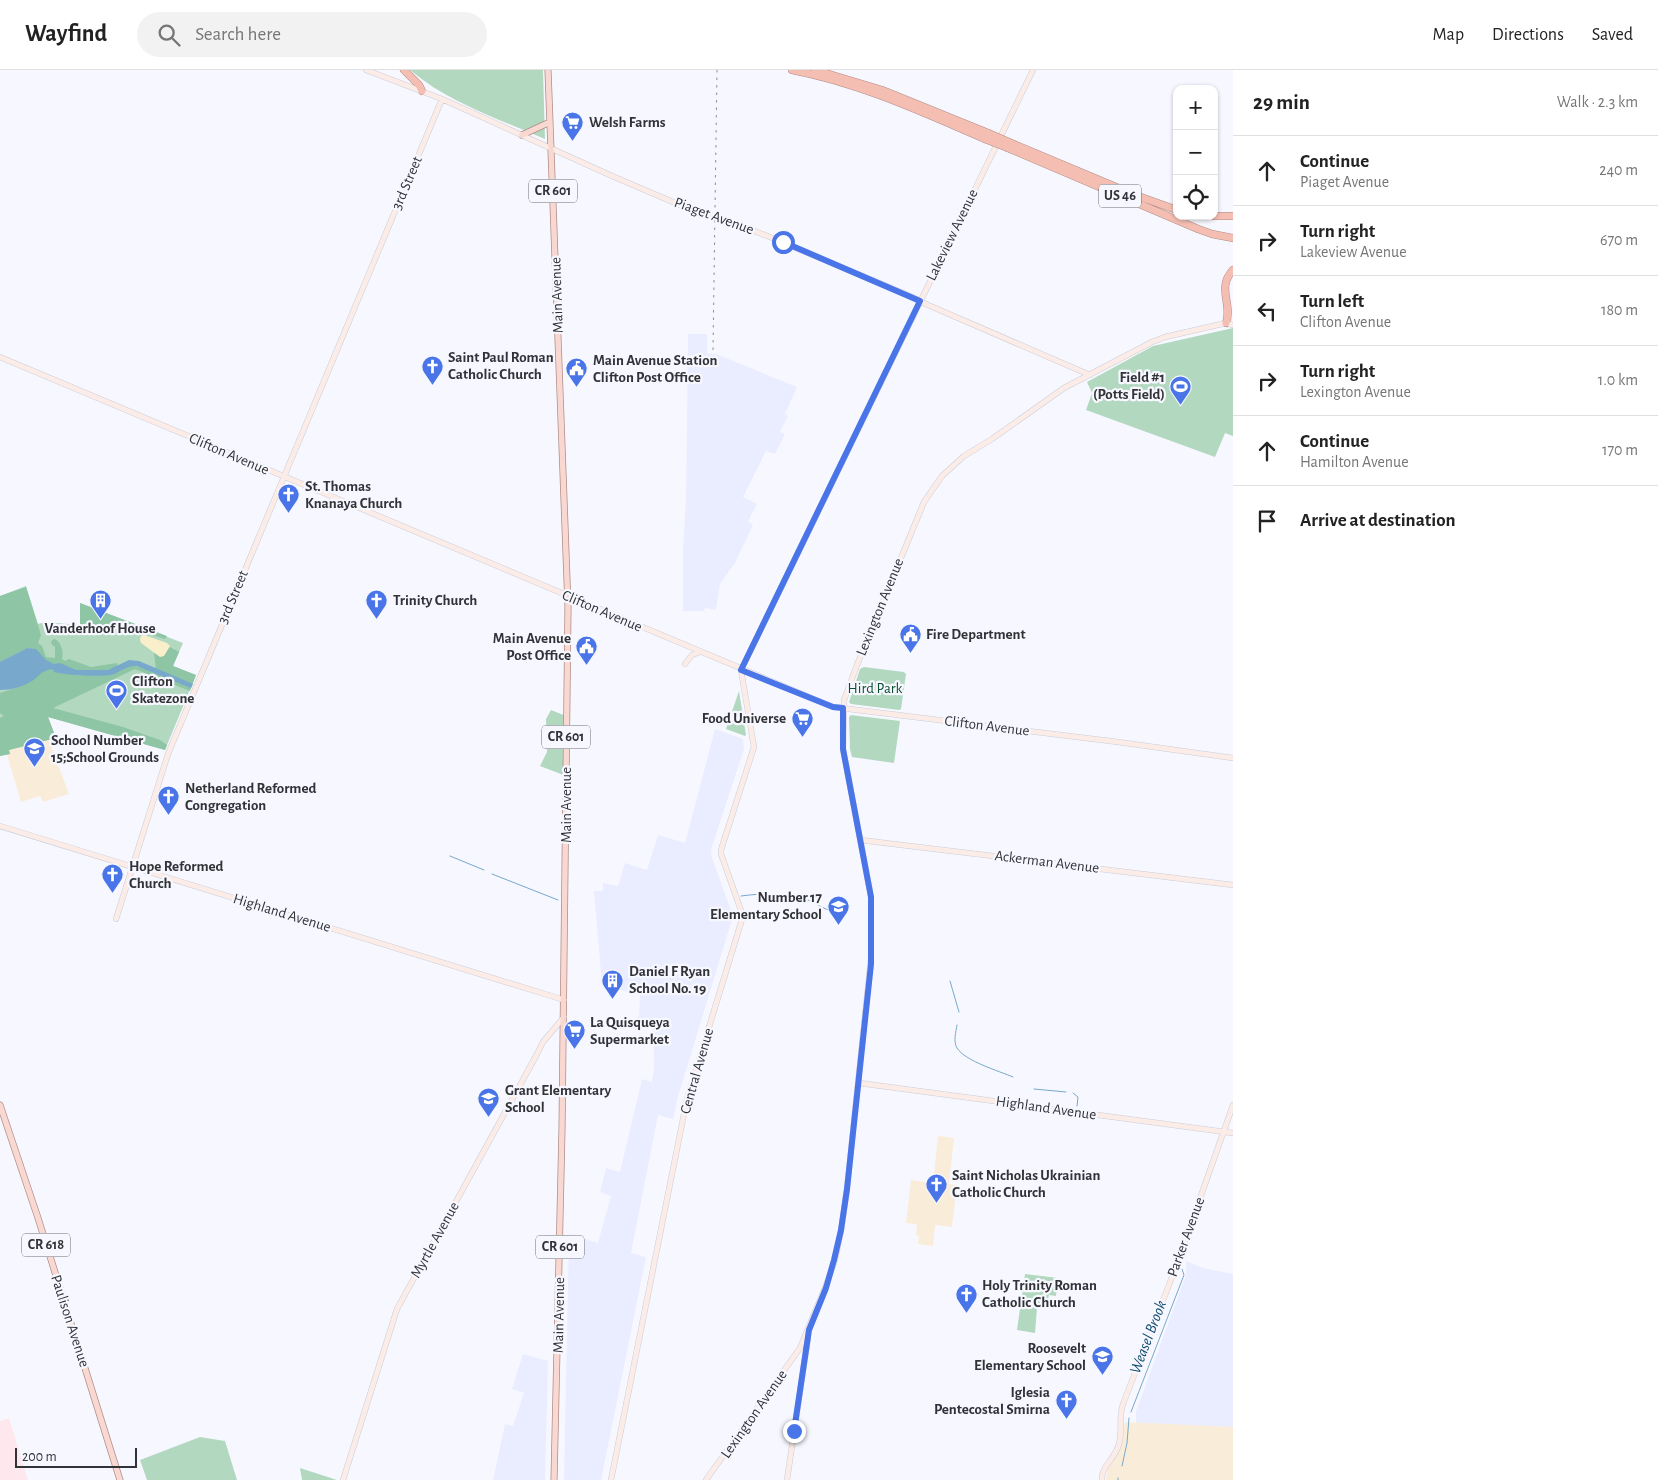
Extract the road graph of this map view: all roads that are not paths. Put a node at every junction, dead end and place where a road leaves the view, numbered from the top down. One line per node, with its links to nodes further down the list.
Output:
1 (366, 70): 8 (street, Piaget Avenue)
2 (399, 70): 8 (highway)
3 (404, 70): 8 (highway)
4 (548, 70): 11 (main road, Main Avenue / CR 601)
5 (792, 70): 10 (highway, US 46)
6 (815, 70): 10 (highway, US 46)
7 (1033, 70): 20 (street, Lakeview Avenue)
8 (421, 88): 9 (street, Piaget Avenue)
9 (442, 99): 12 (street, Piaget Avenue); 24 (street, 3rd Street)
10 (919, 107): 13 (highway, US 46, bridge)
11 (550, 122): 12 (main road); 14 (main road, Main Avenue / CR 601)
12 (522, 135): 14 (street, Piaget Avenue)
13 (1010, 146): 15 (highway, US 46); 18 (highway, US 46)
14 (551, 149): 20 (street, Piaget Avenue, bridge); 25 (main road, Main Avenue / CR 601)
15 (1173, 209)
16 (1218, 216): 17 (highway)
17 (1233, 216)
18 (1233, 238)
19 (1233, 270): 21 (highway)
20 (920, 301): 23 (street, Piaget Avenue); 28 (street, Lakeview Avenue)
21 (1231, 323): 23 (street, Lexington Avenue)
22 (0, 357): 24 (street, Clifton Avenue)
23 (1090, 375): 29 (street, Lexington Avenue)
24 (283, 477): 25 (street, Clifton Avenue); 33 (street, 3rd Street)
25 (568, 597): 26 (street, Clifton Avenue); 36 (main road, Main Avenue / CR 601)
26 (700, 652): 27 (street); 28 (street, Clifton Avenue)
27 (685, 664)
28 (741, 670): 29 (street, Clifton Avenue); 47 (street, Central Avenue)
29 (843, 708): 30 (street, Clifton Avenue); 32 (street, Lexington Avenue)
30 (1233, 758)
31 (0, 826): 33 (street, Highland Avenue)
32 (860, 840): 34 (street, Ackerman Avenue); 38 (street, Lexington Avenue)
33 (132, 867): 35 (street, 3rd Street); 36 (street, Highland Avenue)
34 (1233, 885)
35 (116, 919)
36 (564, 1000): 37 (main road, Main Avenue / CR 601)
37 (564, 1016): 45 (street, Myrtle Avenue); 46 (main road, Main Avenue / CR 601)
38 (859, 1083): 41 (street, Highland Avenue); 43 (street, Lexington Avenue)
39 (0, 1105): 44 (main road, Paulison Avenue / CR 618)
40 (1233, 1105): 41 (street, Parker Avenue)
41 (1224, 1131): 42 (street, Highland Avenue); 50 (street, Parker Avenue)
42 (1233, 1133)
43 (809, 1330): 48 (street, Lexington Avenue); 49 (street)
44 (120, 1480)
45 (343, 1480)
46 (554, 1480)
47 (611, 1480)
48 (706, 1480)
49 (787, 1480)
50 (1102, 1480)

